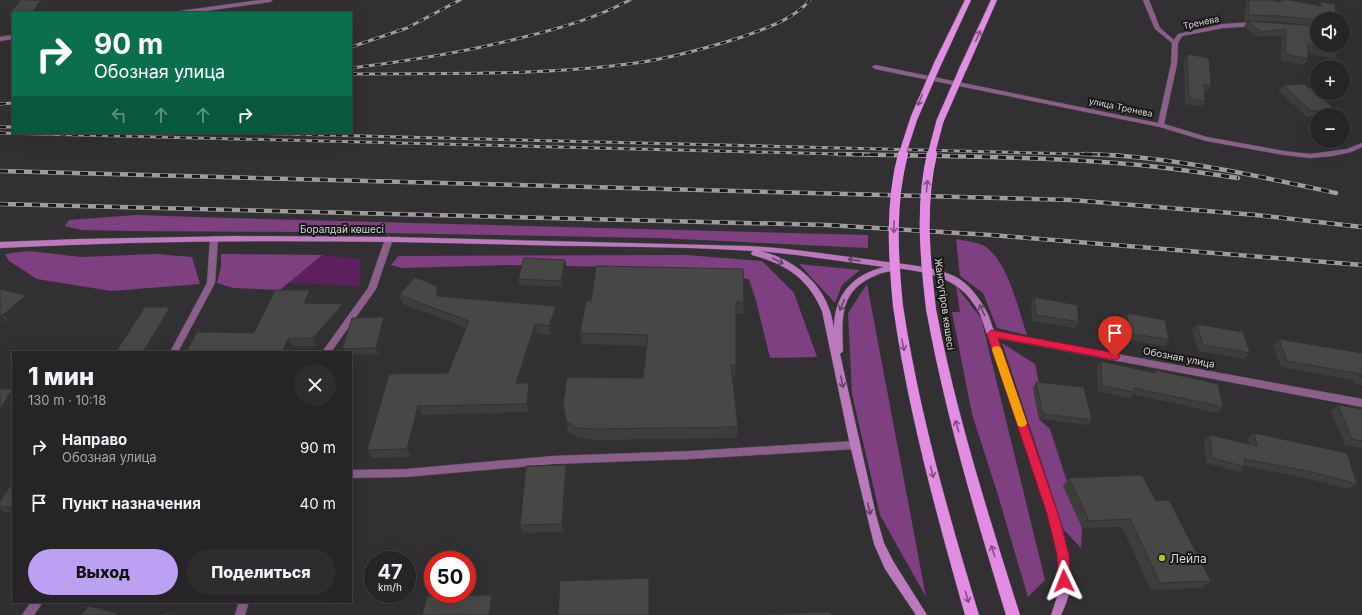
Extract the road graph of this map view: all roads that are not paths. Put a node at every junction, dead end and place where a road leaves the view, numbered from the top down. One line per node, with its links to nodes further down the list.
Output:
1 (270, 0): 5 (street)
2 (968, 0): 30 (main road, one-way to 30, bridge)
3 (994, 0): 31 (main road, Жансүгіров көшесі, one-way to 3, bridge)
4 (1146, 0): 9 (street)
5 (187, 12)
6 (1263, 25): 9 (street, Тренева)
7 (12, 37): 8 (street)
8 (0, 39)
9 (1175, 43): 11 (street, Тренева)
10 (875, 67): 11 (street, улица Тренева)
11 (1161, 125): 12 (street, улица Тренева)
12 (1362, 145)
13 (214, 239): 14 (main road, Боралдай көшесі); 15 (main road, Боралдай көшесі); 19 (street)
14 (389, 239): 16 (main road, Боралдай көшесі); 20 (street)
15 (0, 245)
16 (685, 246): 17 (main road, one-way to 16); 21 (main road, one-way to 21)
17 (907, 268): 18 (main road, one-way to 17); 21 (main road, one-way to 21)
18 (991, 334): 22 (street, Обозная улица); 32 (main road)
19 (175, 351)
20 (327, 351)
21 (839, 366): 23 (main road, one-way to 23)
22 (1362, 403)
23 (854, 445): 24 (street); 29 (main road, one-way to 29)
24 (352, 474)
25 (37, 603): 27 (street)
26 (244, 603): 28 (street)
27 (27, 615)
28 (240, 615)
29 (922, 615)
30 (972, 615)
31 (1013, 615)
32 (1056, 615)

